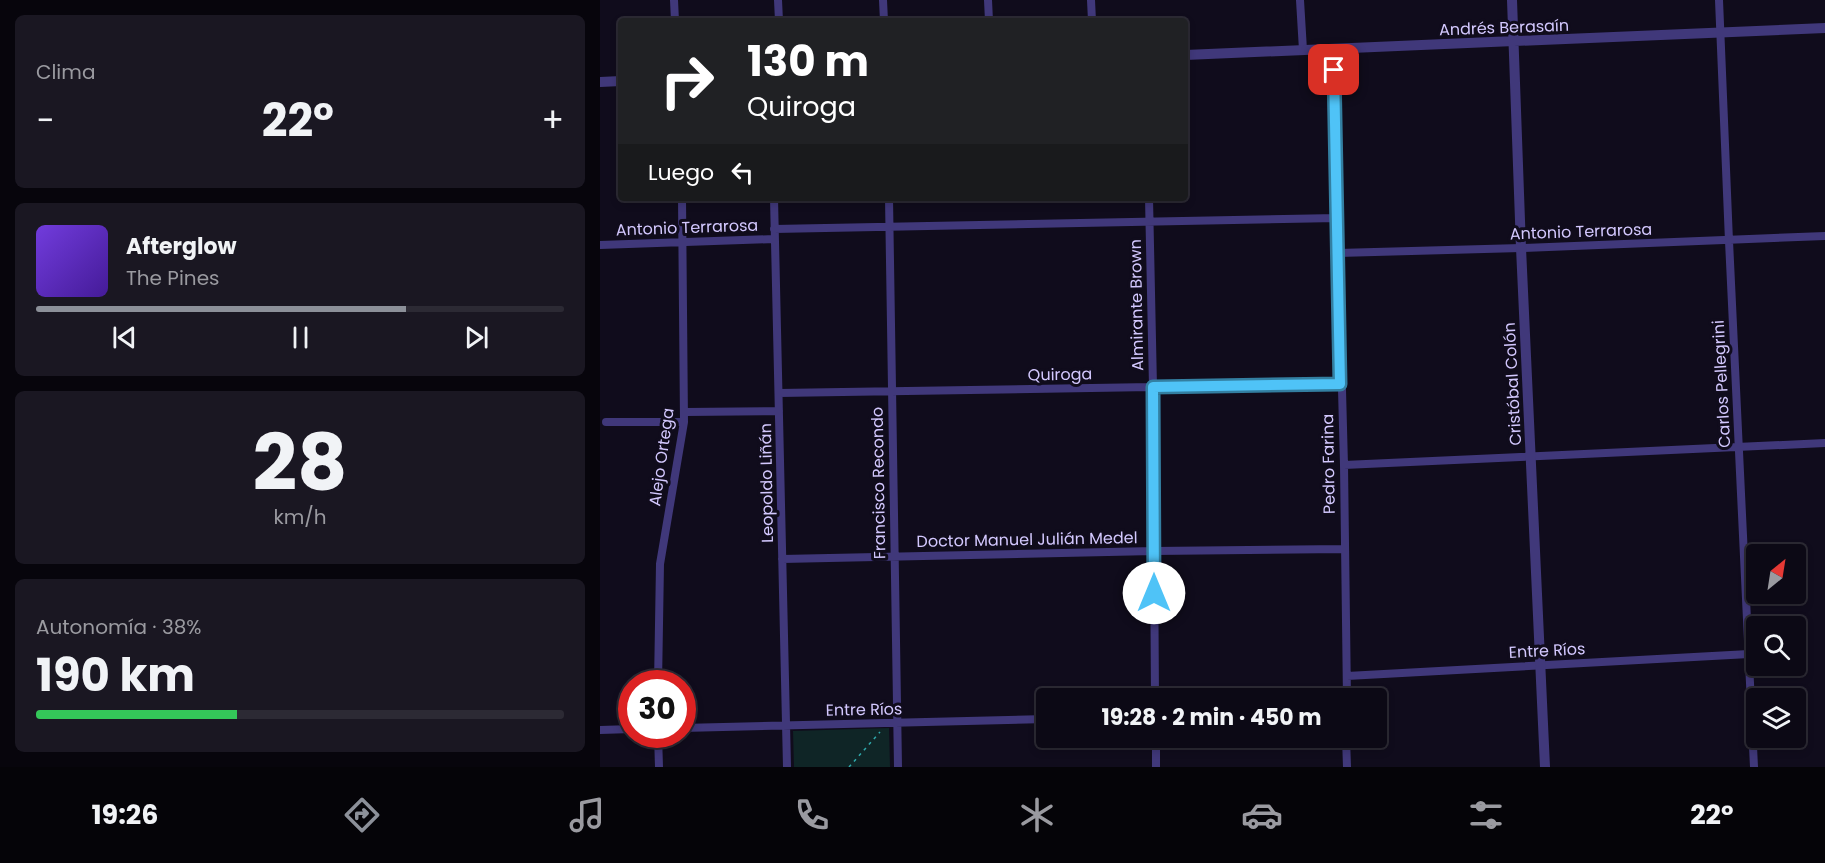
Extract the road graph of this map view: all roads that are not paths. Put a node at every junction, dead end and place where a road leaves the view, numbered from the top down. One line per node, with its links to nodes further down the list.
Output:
1 (674, 0): 9 (street)
2 (778, 0): 10 (street)
3 (883, 0): 11 (street)
4 (988, 0): 12 (street)
5 (1091, 0): 13 (street)
6 (1300, 0): 18 (street)
7 (1512, 0): 16 (street, Cristóbal Colón)
8 (1719, 0): 15 (street, Carlos Pellegrini)
9 (675, 18)
10 (779, 18)
11 (884, 18)
12 (990, 18)
13 (1092, 18)
14 (1825, 28): 15 (street, Andrés Berasaín)
15 (1721, 33): 16 (street, Andrés Berasaín); 32 (street, Carlos Pellegrini)
16 (1514, 41): 17 (street, Andrés Berasaín); 35 (street, Cristóbal Colón)
17 (1333, 49): 18 (street, Andrés Berasaín); 26 (street, Pedro Farina)
18 (1303, 50): 19 (street, Andrés Berasaín)
19 (1188, 55)
20 (618, 81): 21 (street)
21 (600, 82)
22 (682, 201): 33 (street, Alejo Ortega)
23 (774, 201): 29 (street, Leopoldo Liñán)
24 (888, 201): 28 (street, Francisco Recondo)
25 (1149, 201): 27 (street, Almirante Brown)
26 (1337, 218): 27 (street, Antonio Terrarosa); 36 (street, Pedro Farina)
27 (1149, 222): 28 (street, Antonio Terrarosa); 38 (street, Almirante Brown)
28 (889, 226): 29 (street, Antonio Terrarosa); 39 (street, Francisco Recondo)
29 (774, 229): 31 (street, Leopoldo Liñán)
30 (1825, 236): 32 (street, Antonio Terrarosa)
31 (774, 238): 33 (street, Antonio Terrarosa); 40 (street, Leopoldo Liñán)
32 (1729, 241): 35 (street, Antonio Terrarosa); 46 (street, Carlos Pellegrini)
33 (683, 242): 34 (street, Antonio Terrarosa); 42 (street, Alejo Ortega)
34 (600, 245)
35 (1521, 248): 36 (street, Antonio Terrarosa); 47 (street, Cristóbal Colón)
36 (1338, 253): 37 (street, Pedro Farina)
37 (1340, 384): 38 (street, Quiroga); 48 (street, Pedro Farina)
38 (1153, 387): 39 (street, Quiroga); 50 (street, Almirante Brown)
39 (891, 391): 40 (street, Quiroga); 51 (street, Francisco Recondo)
40 (779, 393): 41 (street, Leopoldo Liñán)
41 (779, 411): 42 (street); 52 (street, Leopoldo Liñán)
42 (685, 412): 44 (street, Alejo Ortega)
43 (606, 422): 44 (street)
44 (684, 422): 56 (street, Alejo Ortega)
45 (1825, 444): 46 (street)
46 (1739, 448): 47 (street); 53 (street, Carlos Pellegrini)
47 (1531, 458): 48 (street); 55 (street, Cristóbal Colón)
48 (1344, 465): 49 (street, Pedro Farina)
49 (1344, 549): 50 (street, Doctor Manuel Julián Medel); 57 (street, Pedro Farina)
50 (1154, 551): 51 (street, Doctor Manuel Julián Medel); 59 (street, Almirante Brown)
51 (894, 557): 52 (street, Doctor Manuel Julián Medel); 62 (street, Francisco Recondo)
52 (782, 559): 63 (street, Leopoldo Liñán)
53 (1747, 616)
54 (1746, 654): 55 (street, Entre Ríos)
55 (1541, 665): 57 (street, Entre Ríos); 75 (street, Cristóbal Colón)
56 (658, 670)
57 (1347, 676): 60 (street, Pedro Farina)
58 (1750, 676): 76 (street, Carlos Pellegrini)
59 (1155, 688)
60 (1347, 688)
61 (1036, 719): 62 (street, Entre Ríos)
62 (893, 723): 63 (street, Entre Ríos); 72 (street, Francisco Recondo)
63 (787, 726): 64 (street, Entre Ríos); 71 (street, Leopoldo Liñán)
64 (696, 728)
65 (618, 729): 66 (street)
66 (600, 730)
67 (659, 748): 70 (street)
68 (1156, 748): 73 (street)
69 (1346, 748): 74 (street)
70 (660, 767)
71 (788, 767)
72 (898, 767)
73 (1156, 767)
74 (1347, 767)
75 (1545, 767)
76 (1754, 767)

